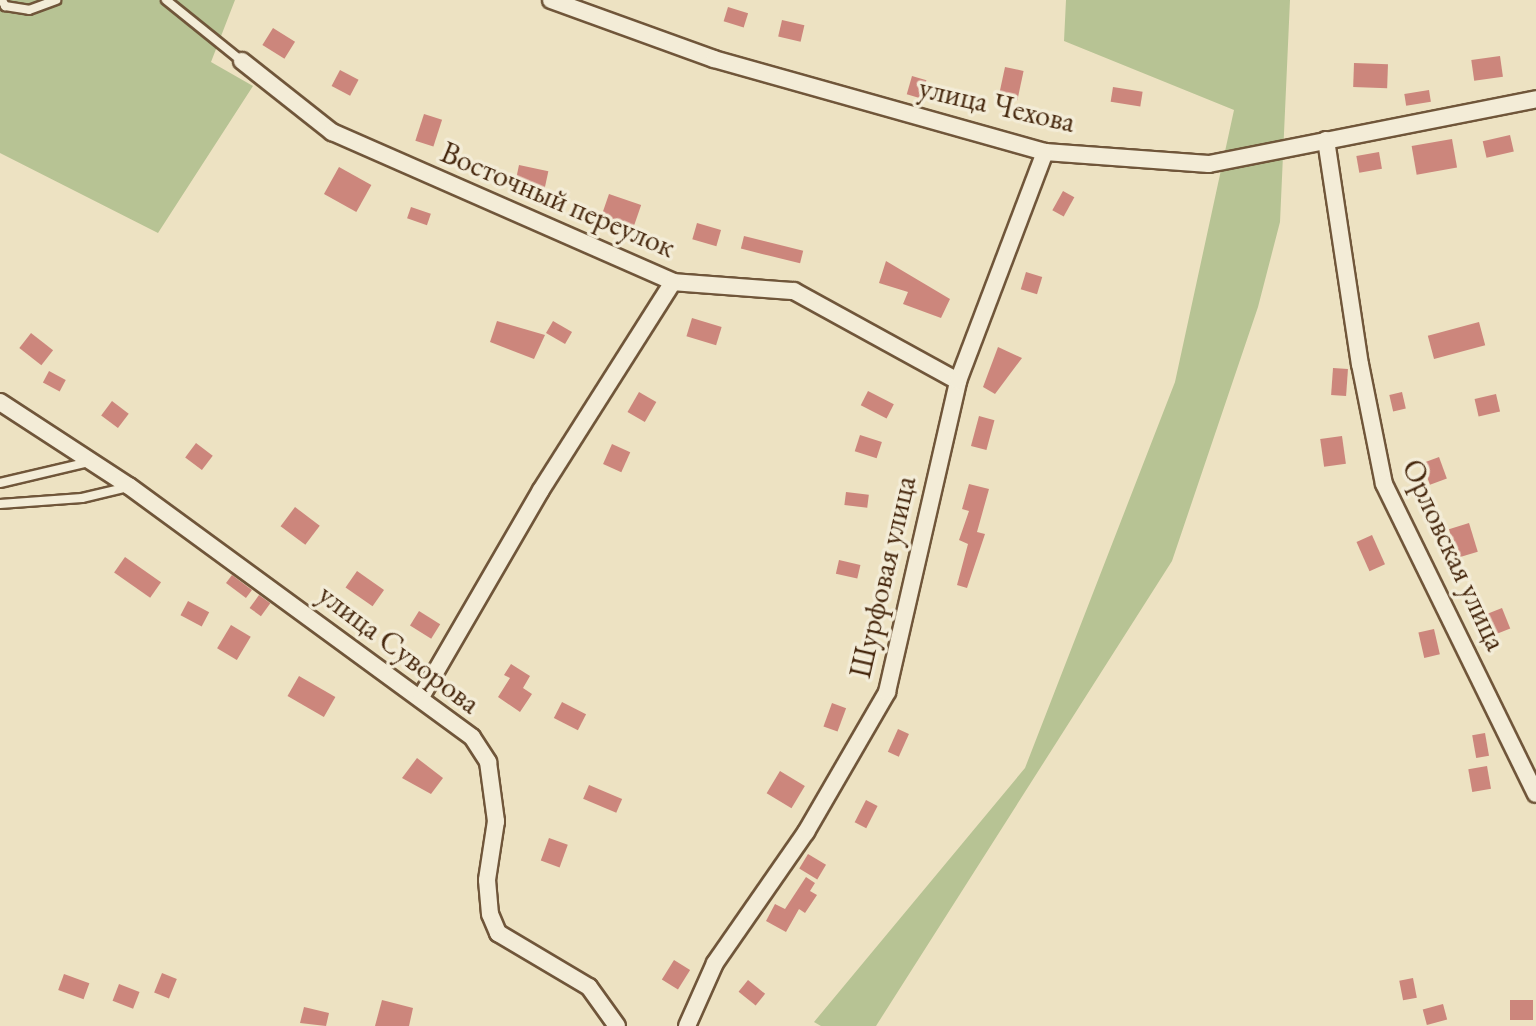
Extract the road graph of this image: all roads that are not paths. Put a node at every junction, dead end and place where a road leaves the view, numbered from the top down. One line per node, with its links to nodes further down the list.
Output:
1 (2, 0): 2 (lane)
2 (56, 0)
3 (166, 0): 5 (lane)
4 (551, 0): 8 (street, улица Чехова)
5 (242, 61): 9 (street, Восточный переулок)
6 (1536, 99): 7 (street, улица Чехова)
7 (1326, 140): 8 (street, улица Чехова); 17 (street, Орловская улица)
8 (1045, 152): 10 (street, Шурфовая улица)
9 (673, 282): 10 (street, Восточный переулок); 16 (street)
10 (958, 381): 19 (street, Шурфовая улица)
11 (0, 402): 12 (street, улица Суворова)
12 (91, 462): 13 (lane); 14 (street, улица Суворова)
13 (0, 483)
14 (129, 486): 15 (lane); 16 (street, улица Суворова)
15 (0, 504)
16 (421, 697): 18 (street, улица Суворова)
17 (1536, 794)
18 (617, 1026)
19 (687, 1026)

